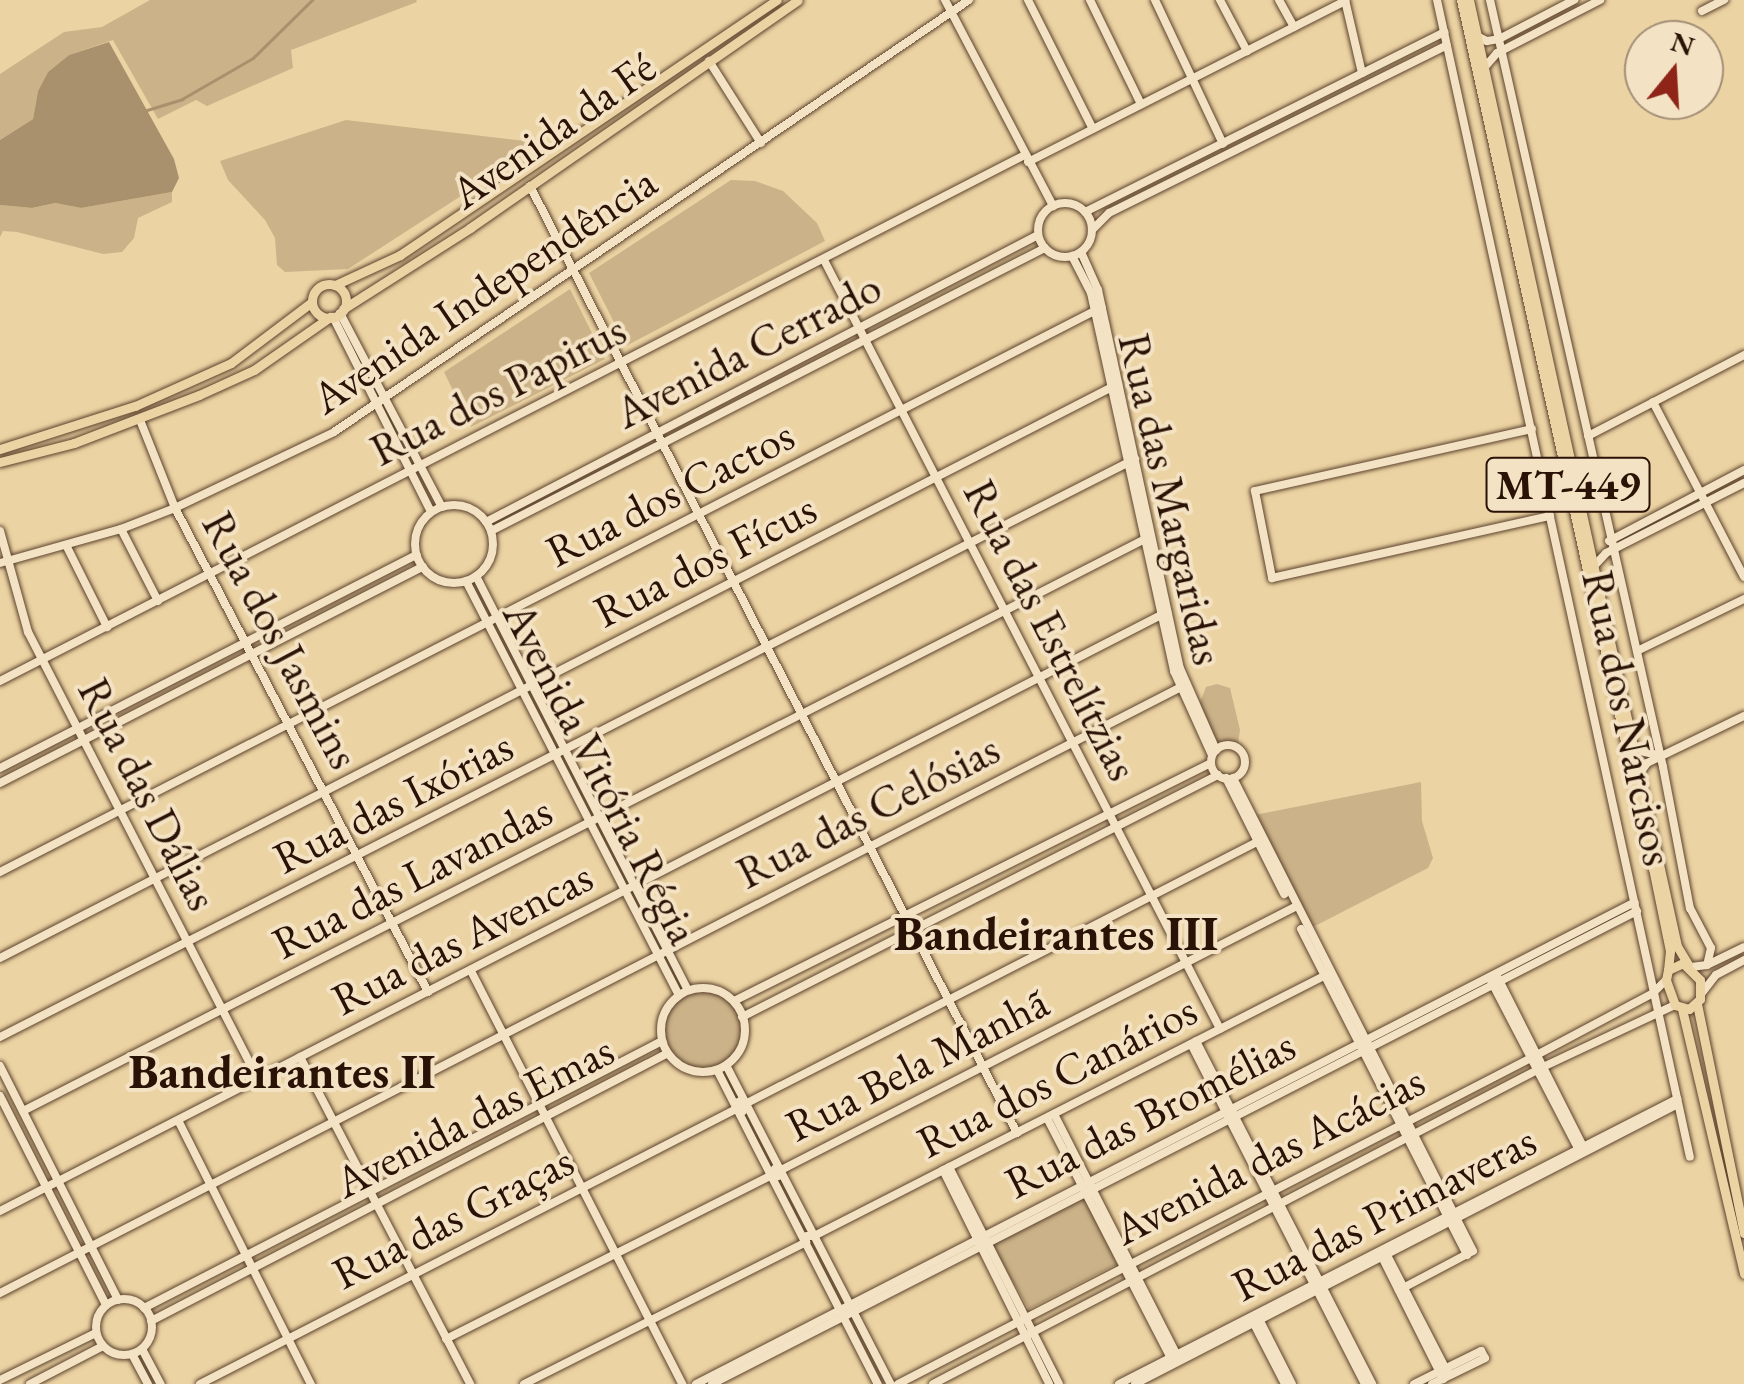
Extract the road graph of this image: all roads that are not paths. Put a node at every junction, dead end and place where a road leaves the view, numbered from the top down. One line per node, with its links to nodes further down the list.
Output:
1 (777, 0): 44 (main road, Avenida da Fé)
2 (798, 0): 26 (main road, Avenida da Fé)
3 (945, 0): 17 (street)
4 (969, 0): 17 (street, Avenida Independência)
5 (1028, 0): 31 (street)
6 (1090, 0): 30 (street)
7 (1155, 0): 29 (street)
8 (1220, 0): 25 (street)
9 (1280, 0): 19 (street)
10 (1437, 0): 20 (street, Rua dos Narcisos)
11 (1465, 0): 21 (main road, MT-449); 151 (main road, MT-449)
12 (1490, 0): 22 (street)
13 (1574, 0): 22 (street)
14 (1600, 0): 24 (street)
15 (1724, 0): 18 (street)
16 (1345, 1): 19 (street, Rua dos Papirus); 28 (street)
17 (952, 11): 32 (street, Avenida Independência); 34 (street)
18 (1702, 11)
19 (1294, 27): 25 (street, Rua dos Papirus)
20 (1444, 32): 23 (street, Rua dos Narcisos); 28 (street)
21 (1477, 36): 22 (street); 27 (main road, MT-449)
22 (1499, 38): 24 (street)
23 (1447, 45): 38 (street); 57 (street, Rua dos Narcisos)
24 (1502, 50): 27 (street); 59 (street)
25 (1247, 51): 29 (street, Rua dos Papirus)
26 (709, 61): 32 (street); 35 (main road, Avenida da Fé)
27 (1484, 68): 79 (main road, MT-449)
28 (1362, 72): 33 (street)
29 (1194, 78): 30 (street, Rua dos Papirus); 33 (street)
30 (1141, 104): 31 (street, Rua dos Papirus)
31 (1093, 129): 34 (street, Rua dos Papirus)
32 (761, 143): 43 (street, Avenida Independência)
33 (1223, 144): 37 (street)
34 (1027, 158): 36 (street); 42 (street, Rua dos Papirus)
35 (530, 186): 43 (street); 47 (main road, Avenida da Fé)
36 (1053, 206): 37 (street); 39 (street)
37 (1085, 212): 38 (street)
38 (1092, 230): 41 (street)
39 (1038, 235): 40 (street); 48 (street, Avenida Cerrado)
40 (1045, 248): 41 (street); 49 (street, Avenida Cerrado)
41 (1076, 254): 46 (street, Rua das Margaridas)
42 (824, 260): 48 (street, Rua das Estrelítzias); 51 (street, Rua dos Papirus)
43 (573, 270): 51 (street); 53 (street, Avenida Independência)
44 (335, 285): 45 (main road); 47 (main road)
45 (312, 302): 47 (main road); 61 (main road)
46 (1098, 309): 52 (street, Rua das Margaridas); 55 (street, Rua dos Cactos)
47 (337, 314): 53 (street); 56 (main road, Avenida da Fé)
48 (859, 328): 49 (street, Rua das Estrelítzias); 58 (street, Avenida Cerrado)
49 (865, 340): 55 (street, Rua das Estrelítzias); 60 (street, Avenida Cerrado)
50 (1744, 355): 54 (street)
51 (622, 364): 58 (street); 64 (street, Rua dos Papirus)
52 (1115, 385): 62 (street, Rua das Margaridas); 67 (street, Rua dos Fícus)
53 (382, 399): 64 (street); 65 (street); 72 (street, Avenida Independência)
54 (1653, 402): 59 (street); 69 (street)
55 (902, 411): 67 (street, Rua das Estrelítzias); 74 (street, Rua dos Cactos)
56 (140, 420): 63 (main road, Avenida da Fé); 72 (street, Rua dos Jasmins)
57 (1532, 430): 75 (street, Rua dos Narcisos); 75 (street)
58 (657, 433): 60 (street); 76 (street, Avenida Cerrado)
59 (1588, 436): 83 (street)
60 (662, 444): 74 (street); 76 (street, Avenida Cerrado)
61 (0, 448)
62 (1131, 461): 80 (street, Rua das Margaridas); 81 (street, Rua das Ixórias)
63 (0, 462)
64 (422, 464): 65 (street, Rua dos Papirus); 71 (street)
65 (412, 470): 73 (street); 88 (street, Rua dos Papirus)
66 (1744, 470): 69 (street)
67 (936, 478): 81 (street, Rua das Estrelítzias); 92 (street, Rua dos Fícus)
68 (1744, 483): 70 (street)
69 (1700, 493): 70 (street); 83 (street)
70 (1706, 503): 83 (street); 90 (street)
71 (442, 506): 73 (street); 76 (street)
72 (175, 508): 77 (street, Avenida Independência); 88 (street, Rua dos Jasmins)
73 (431, 512): 84 (street)
74 (699, 515): 92 (street); 97 (street, Rua dos Cactos)
75 (1550, 516): 136 (street, Rua dos Narcisos)
76 (489, 527): 89 (street)
77 (120, 529): 82 (street, Avenida Independência); 94 (street)
78 (0, 532): 85 (street, Rua das Dálias)
79 (1588, 536): 83 (street); 86 (main road, MT-449)
80 (1148, 538): 95 (street, Rua das Lavandas); 96 (street, Rua das Margaridas)
81 (970, 543): 95 (street, Rua das Estrelítzias); 100 (street, Rua das Ixórias)
82 (66, 545): 85 (street, Avenida Independência); 98 (street)
83 (1611, 545): 86 (street); 101 (street)
84 (416, 555): 87 (street); 99 (street)
85 (4, 562): 103 (street, Rua das Dálias)
86 (1595, 564): 114 (main road, MT-449)
87 (423, 567): 91 (street); 102 (street)
88 (209, 574): 94 (street, Rua dos Papirus); 99 (street, Rua dos Jasmins)
89 (476, 576): 91 (street); 97 (street, Avenida Vitória Régia)
90 (1744, 577)
91 (466, 581): 97 (street, Avenida Vitória Régia)
92 (734, 582): 100 (street); 106 (street, Rua dos Fícus)
93 (1744, 598): 101 (street)
94 (158, 601): 98 (street, Rua dos Papirus)
95 (1004, 610): 104 (street, Rua das Estrelítzias); 108 (street, Rua das Lavandas)
96 (1163, 614): 104 (street, Rua das Avencas); 107 (street, Rua das Margaridas); 116 (street, Rua das Margaridas)
97 (491, 620): 106 (street, Avenida Vitória Régia); 110 (street, Rua dos Cactos)
98 (107, 627): 103 (street, Rua dos Papirus)
99 (246, 644): 102 (street, Rua dos Jasmins); 111 (street)
100 (768, 648): 108 (street); 115 (street, Rua das Ixórias)
101 (1637, 651): 117 (street)
102 (253, 658): 110 (street, Rua dos Jasmins); 112 (street)
103 (42, 659): 105 (street, Rua dos Papirus); 111 (street, Rua das Dálias)
104 (1040, 679): 113 (street, Rua das Estrelítzias); 122 (street, Rua das Avencas)
105 (0, 681)
106 (526, 687): 115 (street, Avenida Vitória Régia); 123 (street, Rua dos Fícus)
107 (1179, 688): 113 (street, Rua das Celósias); 116 (street, Rua das Margaridas)
108 (801, 714): 122 (street); 126 (street, Rua das Lavandas)
109 (1744, 716): 117 (street)
110 (288, 724): 123 (street, Rua dos Jasmins); 124 (street, Rua dos Cactos)
111 (77, 728): 112 (street, Rua das Dálias); 118 (street)
112 (84, 741): 121 (street); 124 (street, Rua das Dálias)
113 (1072, 742): 125 (street, Rua das Estrelítzias); 130 (street, Rua das Celósias)
114 (1636, 750): 117 (street); 119 (main road, MT-449)
115 (561, 754): 126 (street, Avenida Vitória Régia); 127 (street, Avenida Vitória Régia); 131 (street, Rua das Ixórias)
116 (1213, 756): 120 (street); 120 (street); 125 (street)
117 (1660, 756): 119 (street); 148 (street)
118 (0, 768)
119 (1640, 773): 147 (main road, MT-449)
120 (1226, 777): 128 (street); 129 (street)
121 (0, 783)
122 (837, 783): 130 (street); 134 (street, Rua das Avencas)
123 (323, 791): 131 (street, Rua dos Jasmins); 133 (street, Rua dos Fícus)
124 (120, 810): 132 (street, Rua dos Cactos); 133 (street, Rua das Dálias)
125 (1109, 814): 128 (street, Rua das Estrelítzias); 138 (street)
126 (600, 818): 127 (street, Rua das Lavandas); 134 (street, Avenida Vitória Régia)
127 (590, 822): 134 (street, Avenida Vitória Régia); 139 (street, Rua das Lavandas)
128 (1116, 827): 135 (street, Rua das Estrelítzias); 140 (street)
129 (1260, 841): 135 (street); 137 (street)
130 (870, 846): 138 (street); 143 (street, Rua das Celósias)
131 (357, 856): 139 (street, Rua dos Jasmins); 141 (street, Rua das Ixórias)
132 (0, 872)
133 (154, 879): 141 (street, Rua das Dálias); 144 (street, Rua dos Fícus)
134 (630, 889): 143 (street, Avenida Vitória Régia); 149 (street, Rua das Avencas)
135 (1152, 896): 146 (street, Rua das Estrelítzias); 158 (street)
136 (1636, 906): 152 (street, Rua das Bromélias); 155 (street, Rua dos Narcisos)
137 (1293, 908): 146 (street, Rua Bela Manhã); 150 (street)
138 (905, 916): 140 (street); 159 (street)
139 (392, 923): 154 (street, Rua dos Jasmins); 161 (street, Rua das Lavandas)
140 (913, 931): 158 (street); 163 (street)
141 (188, 943): 161 (street, Rua das Dálias); 166 (street, Rua das Ixórias)
142 (1744, 947): 148 (street)
143 (663, 953): 153 (street, Avenida Vitória Régia); 156 (street, Avenida Vitória Régia); 165 (street, Rua das Celósias)
144 (0, 958)
145 (1744, 960): 157 (street)
146 (1186, 963): 164 (street, Rua das Estrelítzias); 175 (street, Rua Bela Manhã)
147 (1689, 965): 148 (street); 151 (main road); 157 (main road, MT-449)
148 (1707, 965)
149 (471, 971): 154 (street, Rua das Avencas); 165 (street)
150 (1327, 975): 164 (street, Rua dos Canários); 169 (street)
151 (1667, 975): 155 (street, Avenida das Acácias); 160 (main road, MT-449)
152 (1494, 979): 169 (street, Rua das Bromélias); 171 (street)
153 (688, 990): 156 (street); 159 (street)
154 (428, 992): 172 (street, Rua das Avencas)
155 (1653, 993): 162 (street, Rua dos Narcisos); 171 (street, Avenida das Acácias)
156 (679, 996): 167 (street)
157 (1699, 999): 160 (main road); 209 (main road, MT-449)
158 (948, 1000): 175 (street); 181 (street)
159 (734, 1001): 163 (street)
160 (1679, 1007): 162 (street, Avenida das Acácias); 221 (main road, MT-449)
161 (221, 1010): 177 (street, Rua das Dálias); 184 (street, Rua das Lavandas)
162 (1657, 1010): 176 (street, Avenida das Acácias); 180 (street, Rua dos Narcisos)
163 (742, 1016): 174 (street)
164 (1220, 1030): 168 (street, Rua dos Canários)
165 (504, 1034): 182 (street); 189 (street, Rua das Celósias)
166 (0, 1038)
167 (662, 1041): 170 (street); 182 (street, Avenida das Emas)
168 (1194, 1043): 185 (street); 187 (street, Rua dos Canários)
169 (1364, 1045): 185 (street, Rua das Bromélias); 190 (street)
170 (668, 1053): 174 (street); 186 (street, Avenida das Emas)
171 (1534, 1056): 176 (street); 190 (street, Avenida das Acácias)
172 (300, 1057): 177 (street, Rua das Avencas); 189 (street)
173 (0, 1066): 178 (street)
174 (722, 1067): 181 (street); 183 (street)
175 (983, 1067): 191 (street); 196 (street, Rua Bela Manhã)
176 (1541, 1069): 192 (street, Avenida das Acácias); 193 (street)
177 (258, 1079): 188 (street, Rua das Avencas)
178 (4, 1082): 184 (street)
179 (0, 1096): 200 (street)
180 (1678, 1102): 193 (street, Rua das Primaveras); 194 (street, Rua dos Narcisos)
181 (747, 1103): 183 (street, Rua das Graças); 196 (street)
182 (539, 1105): 186 (street); 203 (street, Avenida das Emas)
183 (736, 1110): 197 (street); 201 (street, Rua das Graças)
184 (24, 1112): 198 (street)
185 (1230, 1114): 202 (street, Rua das Bromélias); 204 (street)
186 (544, 1116): 201 (street); 205 (street, Avenida das Emas)
187 (1050, 1116): 191 (street, Rua dos Canários); 202 (street)
188 (178, 1120): 198 (street, Rua das Avencas); 199 (street)
189 (334, 1121): 199 (street, Rua das Celósias); 203 (street)
190 (1403, 1123): 192 (street); 204 (street, Avenida das Acácias)
191 (1017, 1133): 195 (street, Rua dos Canários)
192 (1410, 1137): 206 (street, Avenida das Acácias); 208 (street)
193 (1583, 1151): 208 (street, Rua das Primaveras)
194 (1690, 1156)
195 (946, 1168): 210 (street, Rua dos Canários); 212 (street)
196 (781, 1170): 197 (street, Rua Bela Manhã); 210 (street)
197 (770, 1176): 211 (street); 216 (street, Rua Bela Manhã)
198 (59, 1181): 200 (street, Rua das Avencas); 213 (street)
199 (211, 1185): 213 (street, Rua das Celósias); 217 (street)
200 (47, 1187): 207 (street, Rua das Avencas); 214 (street)
201 (581, 1188): 216 (street); 220 (street, Rua das Graças)
202 (1087, 1188): 212 (street, Rua das Bromélias); 218 (street)
203 (370, 1192): 205 (street); 217 (street, Avenida das Emas)
204 (1270, 1192): 206 (street); 218 (street, Avenida das Acácias)
205 (376, 1203): 219 (street, Avenida das Emas); 220 (street)
206 (1277, 1205): 222 (street, Avenida das Acácias); 223 (street)
207 (0, 1211)
208 (1452, 1218): 215 (street, Rua das Primaveras); 224 (street)
209 (1744, 1233)
210 (814, 1236): 211 (street, Rua dos Canários); 229 (street)
211 (805, 1241): 229 (street); 232 (street)
212 (982, 1241): 229 (street, Rua das Bromélias); 230 (street)
213 (92, 1246): 214 (street, Rua das Celósias); 226 (street)
214 (81, 1252): 225 (street, Rua das Celósias); 227 (street)
215 (1383, 1253): 223 (street, Rua das Primaveras); 224 (street)
216 (615, 1254): 232 (street); 237 (street, Rua Bela Manhã)
217 (246, 1255): 219 (street); 228 (street, Avenida das Emas)
218 (1126, 1265): 222 (street); 230 (street, Avenida das Acácias)
219 (252, 1266): 233 (street, Avenida das Emas); 236 (street)
220 (413, 1274): 236 (street, Rua das Graças); 237 (street)
221 (1744, 1274)
222 (1133, 1280): 235 (street, Avenida das Acácias); 241 (street)
223 (1318, 1286): 231 (street, Rua das Primaveras); 262 (street)
224 (1401, 1288): 242 (street)
225 (0, 1293)
226 (118, 1300): 227 (street); 228 (street)
227 (106, 1305): 234 (street)
228 (144, 1308): 233 (street)
229 (847, 1311): 252 (street, Rua das Bromélias); 253 (street, Rua das Bromélias); 254 (street); 255 (street)
230 (1021, 1319): 235 (street); 255 (street, Avenida das Acácias)
231 (1255, 1319): 241 (street, Rua das Primaveras); 261 (street)
232 (649, 1320): 250 (street); 251 (street)
233 (151, 1321): 239 (street)
234 (96, 1333): 238 (street); 243 (street)
235 (1029, 1334): 256 (street, Avenida das Acácias); 257 (street); 258 (street)
236 (288, 1339): 247 (street, Rua das Graças); 248 (street)
237 (446, 1340): 249 (street)
238 (103, 1346): 240 (street); 244 (street)
239 (142, 1349): 240 (street); 246 (street)
240 (132, 1354): 245 (street)
241 (1176, 1360): 259 (street, Rua das Primaveras); 260 (street, Rua das Primaveras)
242 (1445, 1373): 263 (street); 264 (street)
243 (0, 1380)
244 (30, 1384)
245 (148, 1384)
246 (161, 1384)
247 (200, 1384)
248 (310, 1384)
249 (470, 1384)
250 (524, 1384)
251 (682, 1384)
252 (696, 1384)
253 (712, 1384)
254 (878, 1384)
255 (893, 1384)
256 (933, 1384)
257 (1050, 1384)
258 (1059, 1384)
259 (1120, 1384)
260 (1135, 1384)
261 (1288, 1384)
262 (1368, 1384)
263 (1414, 1384)
264 (1432, 1384)

